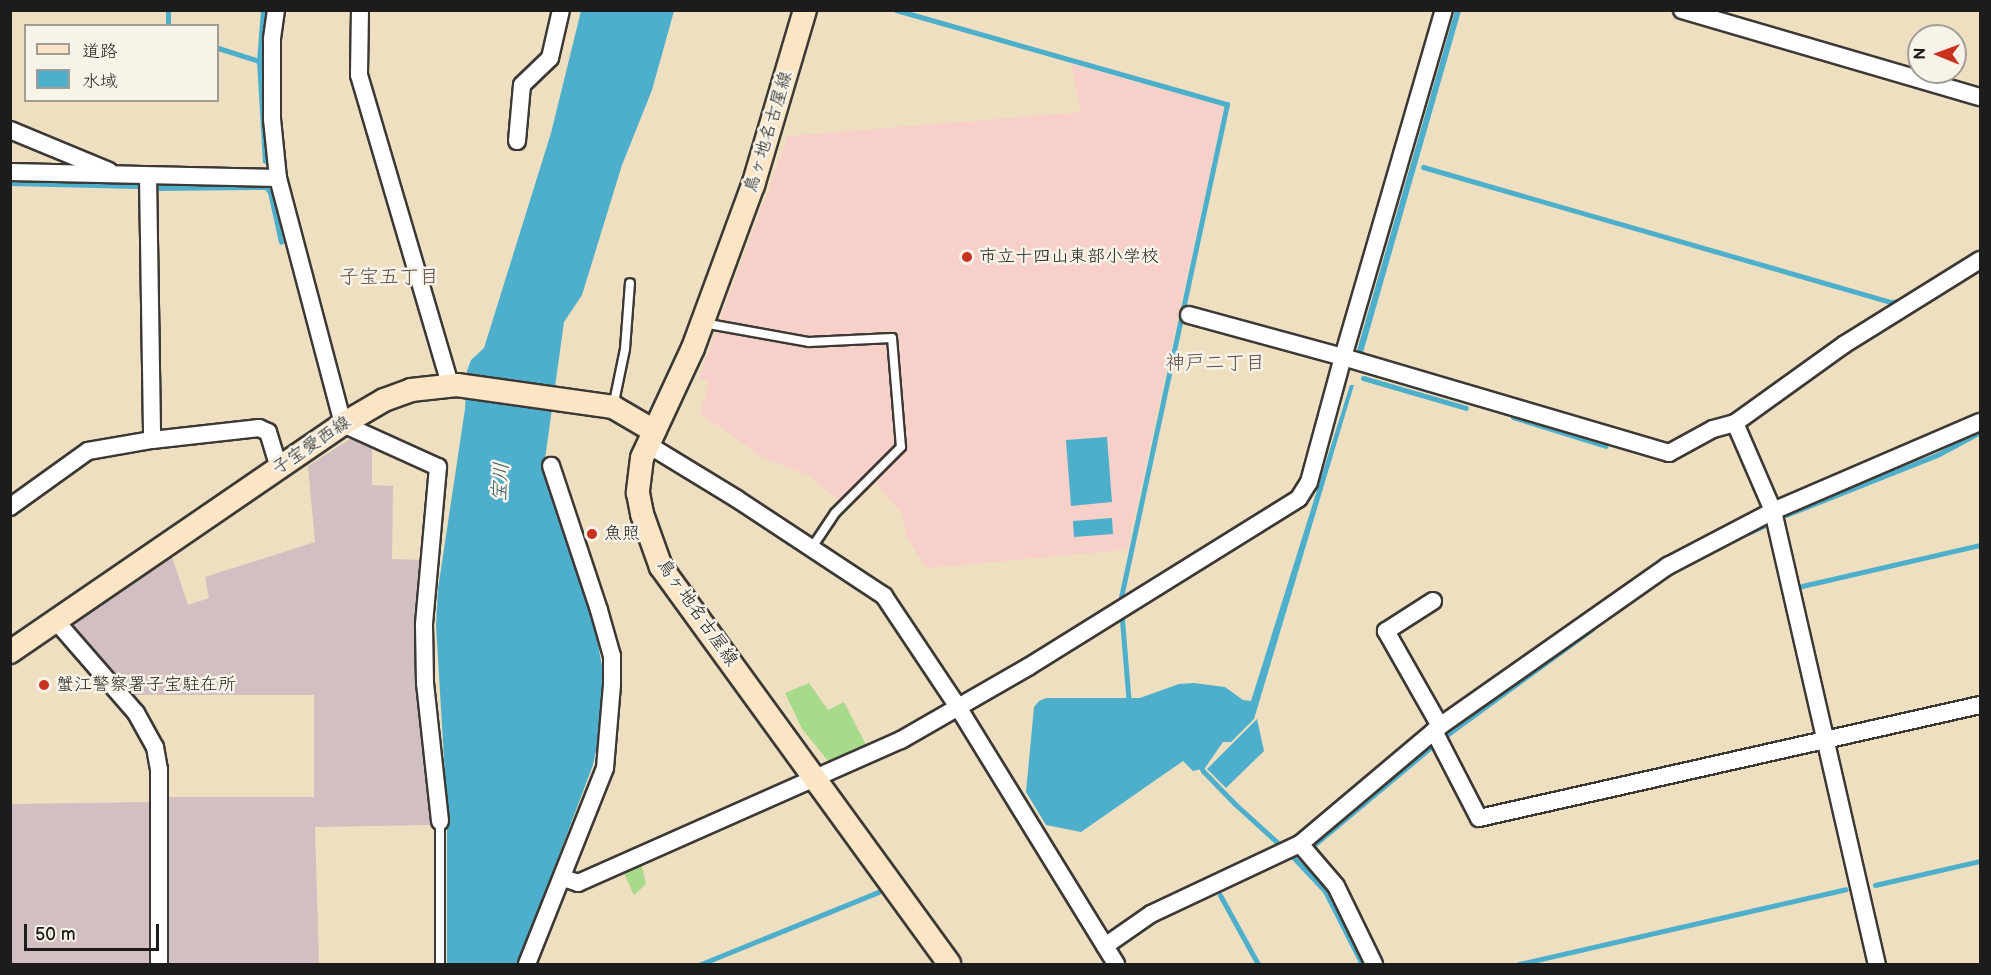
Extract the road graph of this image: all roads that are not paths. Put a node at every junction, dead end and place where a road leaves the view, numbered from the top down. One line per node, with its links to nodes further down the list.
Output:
1 (276, 10): 13 (street)
2 (360, 10): 19 (street)
3 (561, 10): 9 (street)
4 (805, 10): 17 (main road, 鳥ヶ地名古屋線)
5 (1444, 10): 18 (street)
6 (1682, 10): 7 (street)
7 (1980, 97)
8 (10, 130): 11 (street)
9 (517, 141)
10 (10, 172): 11 (street)
11 (121, 176): 12 (street)
12 (147, 176): 13 (street); 25 (street)
13 (278, 178): 23 (street)
14 (1980, 260): 22 (street)
15 (630, 283): 20 (lane)
16 (1189, 315): 18 (street)
17 (702, 323): 24 (main road, 鳥ヶ地名古屋線); 30 (lane)
18 (1342, 357): 22 (street); 35 (street)
19 (453, 385): 20 (main road, 子宝愛西線); 23 (main road, 子宝愛西線)
20 (613, 407): 24 (main road, 子宝愛西線)
21 (1980, 422): 29 (street)
22 (1735, 423): 29 (street)
23 (344, 424): 27 (main road, 子宝愛西線); 39 (street)
24 (650, 438): 30 (street); 38 (main road, 鳥ヶ地名古屋線)
25 (152, 440): 27 (street); 28 (street)
26 (551, 466): 41 (street)
27 (279, 468): 32 (main road, 子宝愛西線)
28 (10, 507)
29 (1773, 511): 36 (street); 37 (street)
30 (811, 549): 35 (street)
31 (1433, 601): 36 (street)
32 (56, 621): 33 (main road, 子宝愛西線); 43 (street)
33 (10, 652)
34 (1980, 705): 37 (street)
35 (958, 707): 38 (street); 42 (street)
36 (1437, 728): 37 (street); 40 (street)
37 (1827, 741): 49 (street)
38 (815, 780): 41 (street); 46 (main road, 鳥ヶ地名古屋線)
39 (440, 821): 44 (lane)
40 (1300, 844): 42 (street); 48 (street)
41 (563, 878): 45 (street)
42 (1105, 946): 47 (street)
43 (159, 964)
44 (440, 964)
45 (527, 964)
46 (949, 964)
47 (1116, 964)
48 (1374, 964)
49 (1877, 964)

